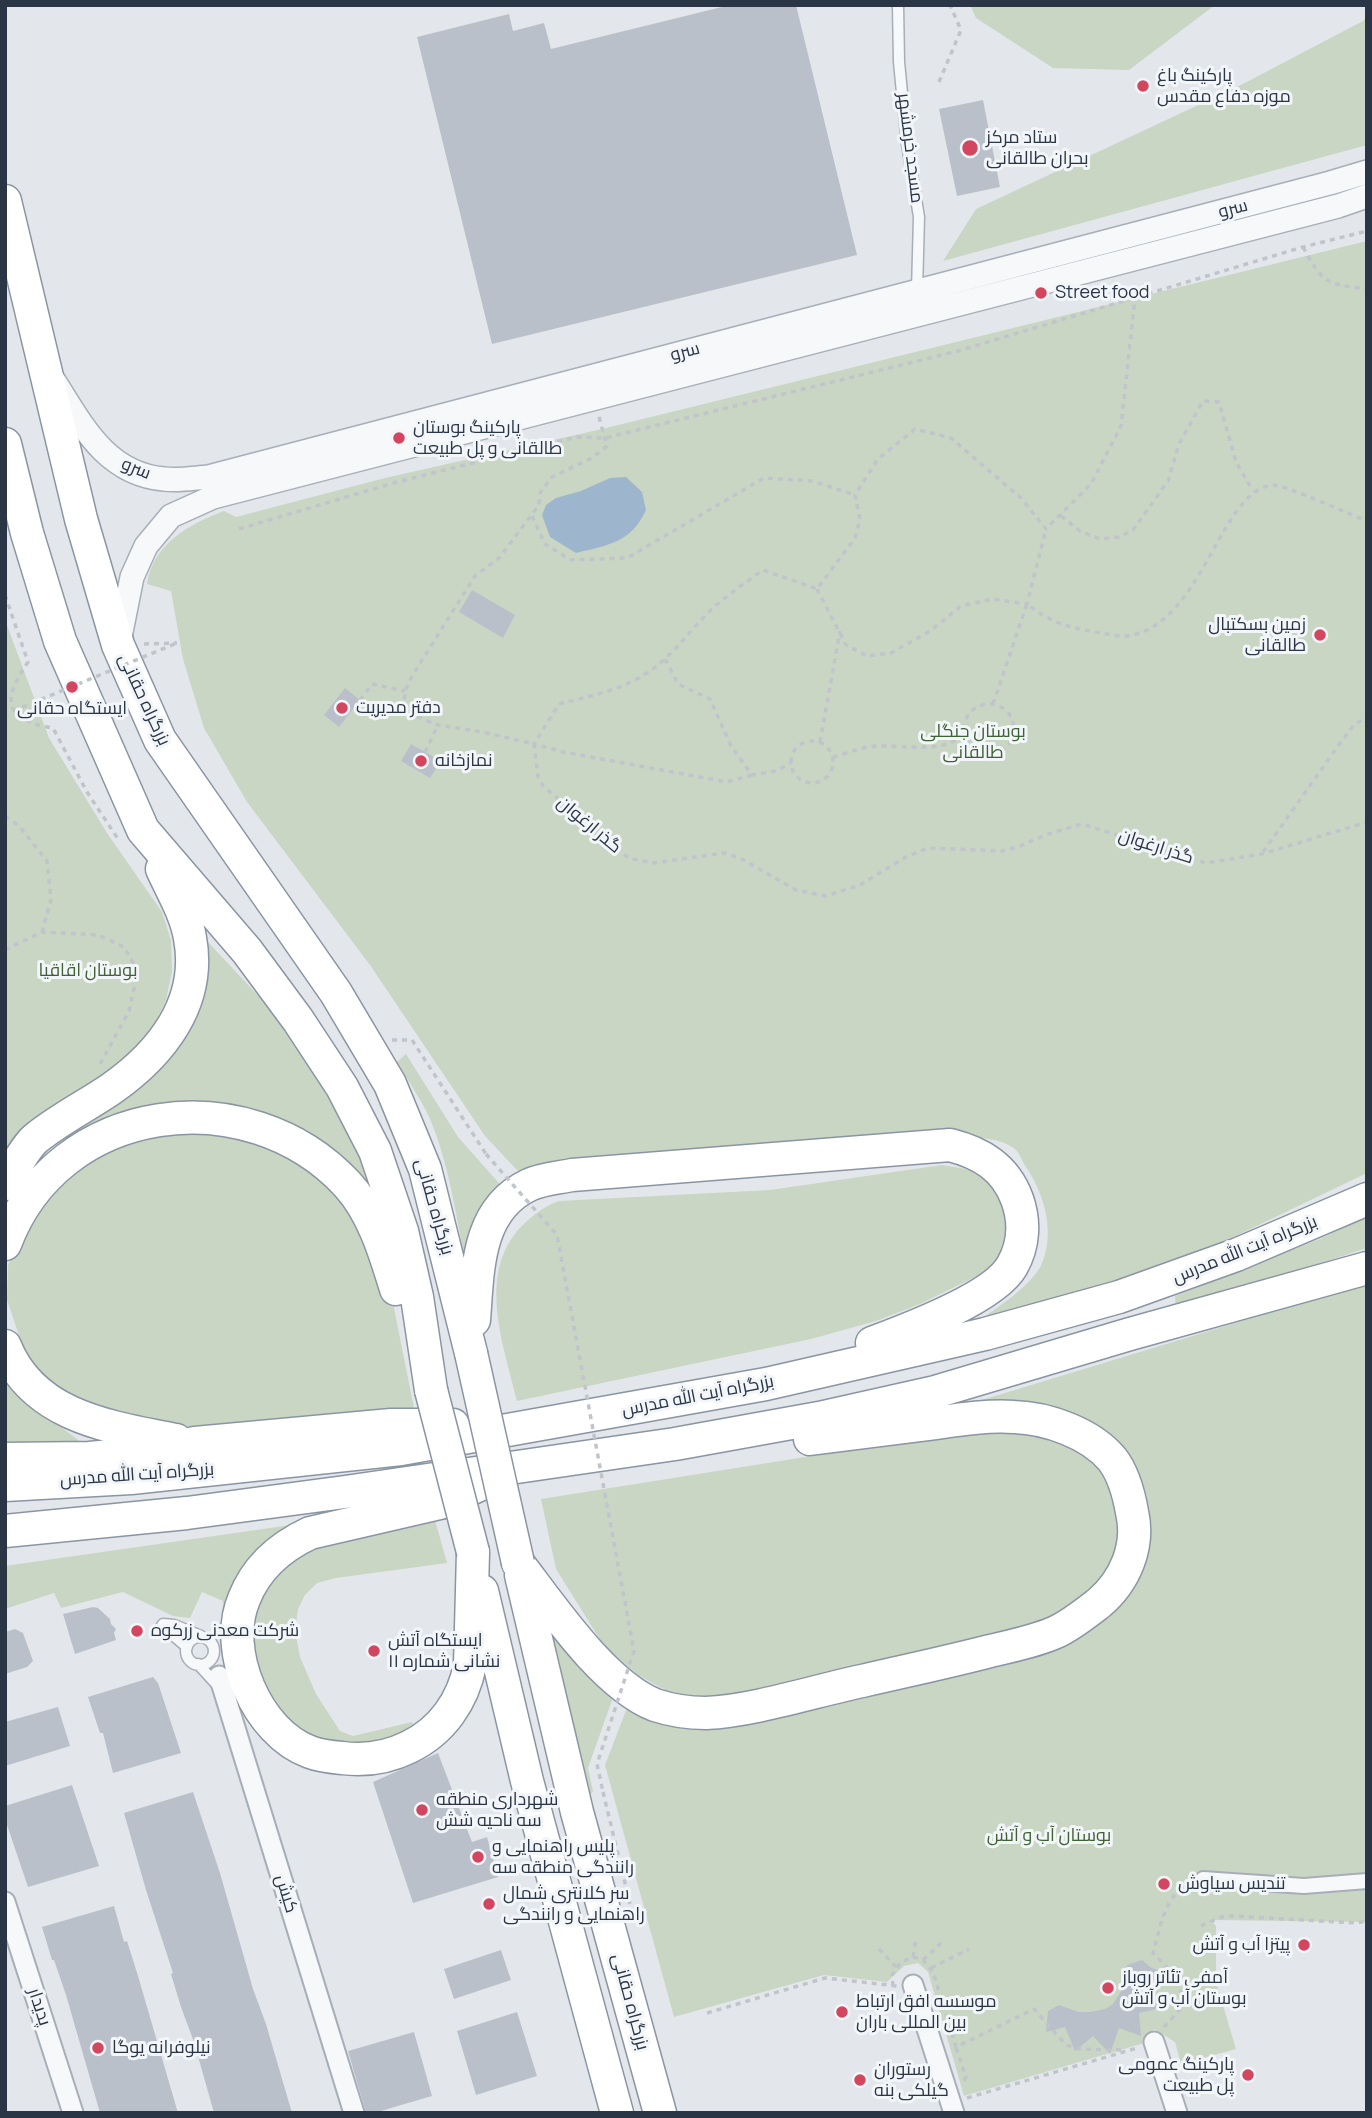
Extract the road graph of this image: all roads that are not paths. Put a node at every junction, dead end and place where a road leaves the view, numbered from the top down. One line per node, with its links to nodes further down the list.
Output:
1 (898, 5): 5 (lane, مسجد خرمشهر)
2 (1367, 172): 5 (street, سرو)
3 (1367, 196): 8 (street, سرو)
4 (5, 201): 6 (highway, بزرگراه حقانی)
5 (917, 291): 6 (street, سرو)
6 (46, 369): 8 (highway, بزرگراه حقانی)
7 (5, 444): 9 (highway)
8 (118, 645): 15 (highway, بزرگراه حقانی)
9 (131, 834): 10 (highway); 17 (highway)
10 (5, 1184)
11 (1367, 1199): 16 (highway, بزرگراه آیت الله مدرس)
12 (5, 1244): 17 (highway)
13 (1367, 1268): 20 (highway)
14 (5, 1346): 19 (highway)
15 (471, 1353): 16 (highway); 29 (highway, بزرگراه حقانی, bridge)
16 (766, 1384): 18 (highway, بزرگراه آیت الله مدرس)
17 (431, 1390): 28 (highway, bridge)
18 (542, 1424): 19 (highway); 22 (highway, بزرگراه آیت الله مدرس)
19 (195, 1443): 21 (highway); 22 (highway)
20 (675, 1444): 23 (highway); 29 (highway)
21 (5, 1459)
22 (256, 1465): 24 (highway, بزرگراه آیت الله مدرس)
23 (520, 1466): 25 (highway); 28 (highway)
24 (5, 1485)
25 (86, 1525): 26 (highway); 27 (highway)
26 (5, 1531)
27 (5, 1548)
28 (473, 1552): 43 (highway)
29 (518, 1563): 44 (highway, بزرگراه حقانی)
30 (201, 1636): 31 (lane); 31 (lane); 32 (lane)
31 (187, 1647): 33 (lane)
32 (214, 1652): 33 (lane); 34 (lane)
33 (198, 1664): 34 (lane)
34 (221, 1684): 42 (street, کیش)
35 (1203, 1879): 36 (street)
36 (1367, 1881)
37 (5, 1902): 41 (street, پدیدار)
38 (903, 1986): 40 (street)
39 (1154, 2042): 45 (street)
40 (953, 2108)
41 (73, 2113)
42 (354, 2113)
43 (617, 2113)
44 (660, 2113)
45 (1177, 2113)

